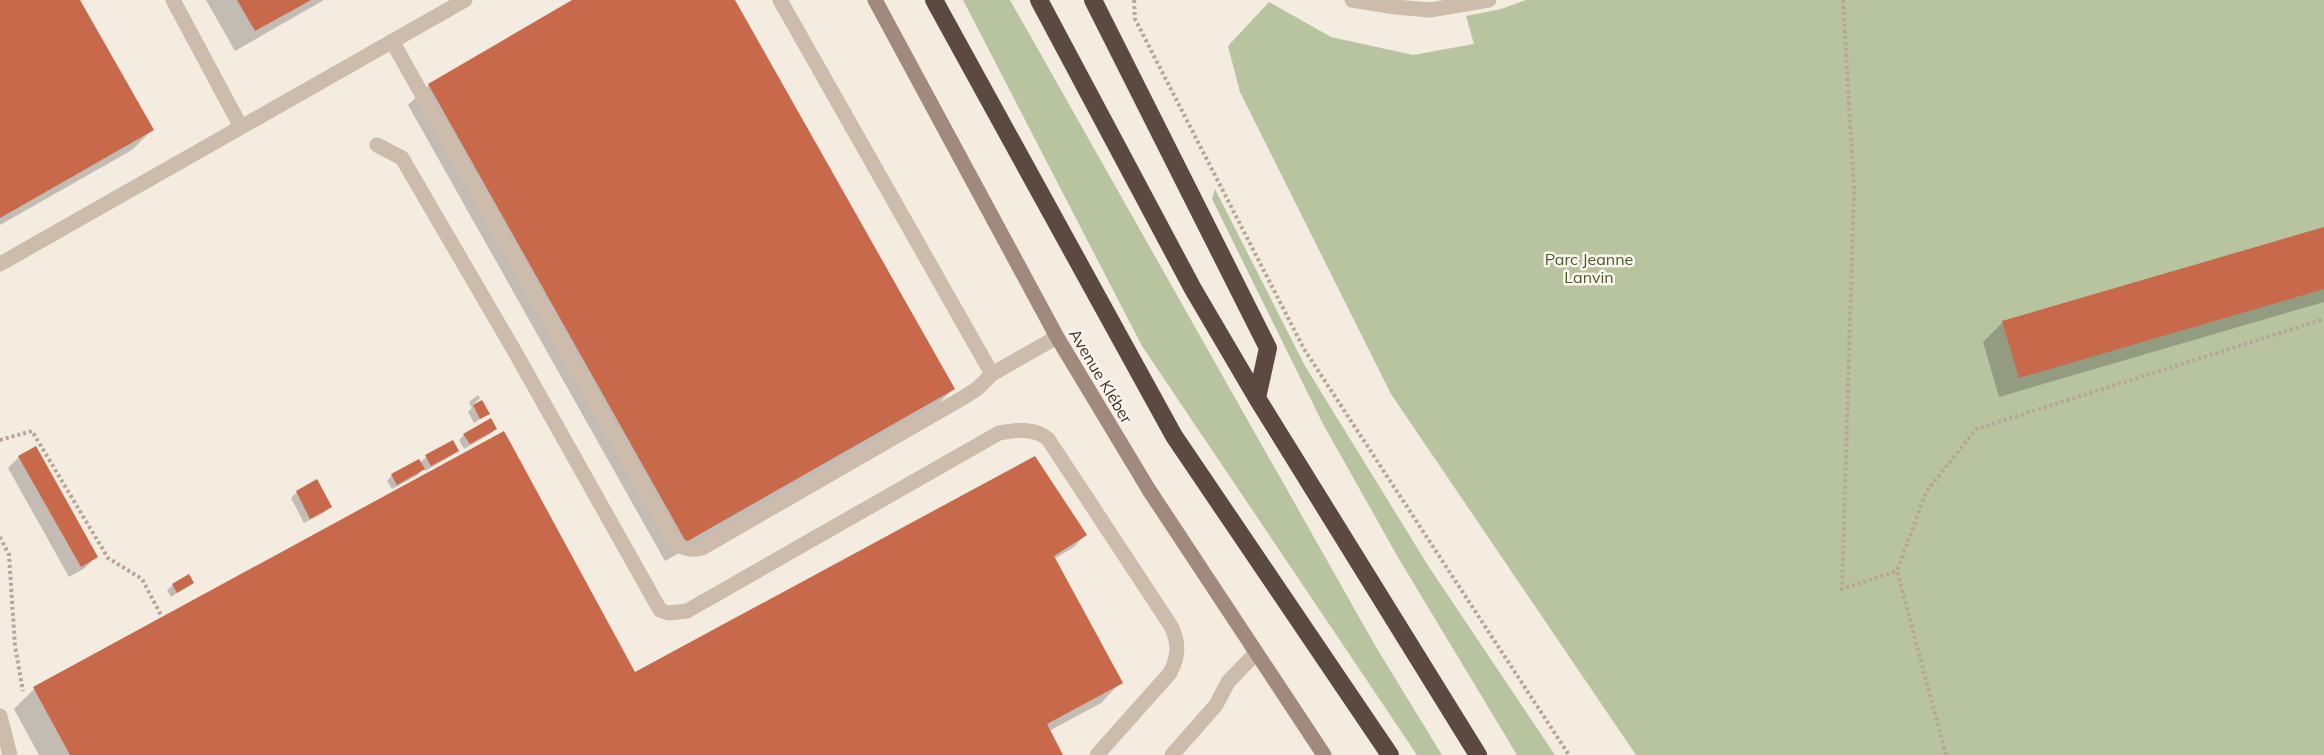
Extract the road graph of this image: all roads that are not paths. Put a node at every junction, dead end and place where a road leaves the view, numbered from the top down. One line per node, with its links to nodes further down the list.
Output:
1 (173, 0): 11 (street)
2 (465, 0): 10 (street)
3 (780, 0): 15 (street)
4 (875, 0): 14 (street, Avenue Kléber)
5 (934, 0): 23 (highway)
6 (1039, 0): 16 (highway)
7 (1093, 0): 16 (highway)
8 (1352, 0): 9 (street)
9 (1489, 0)
10 (392, 41): 11 (street); 15 (street)
11 (242, 127): 13 (street)
12 (377, 145): 20 (street)
13 (0, 264)
14 (1057, 337): 15 (street); 17 (street, Avenue Kléber)
15 (992, 374)
16 (1257, 398): 24 (highway)
17 (1256, 653): 21 (street); 22 (street, Avenue Kléber)
18 (0, 716): 19 (street)
19 (10, 755)
20 (1097, 755)
21 (1172, 755)
22 (1324, 755)
23 (1390, 755)
24 (1478, 755)

